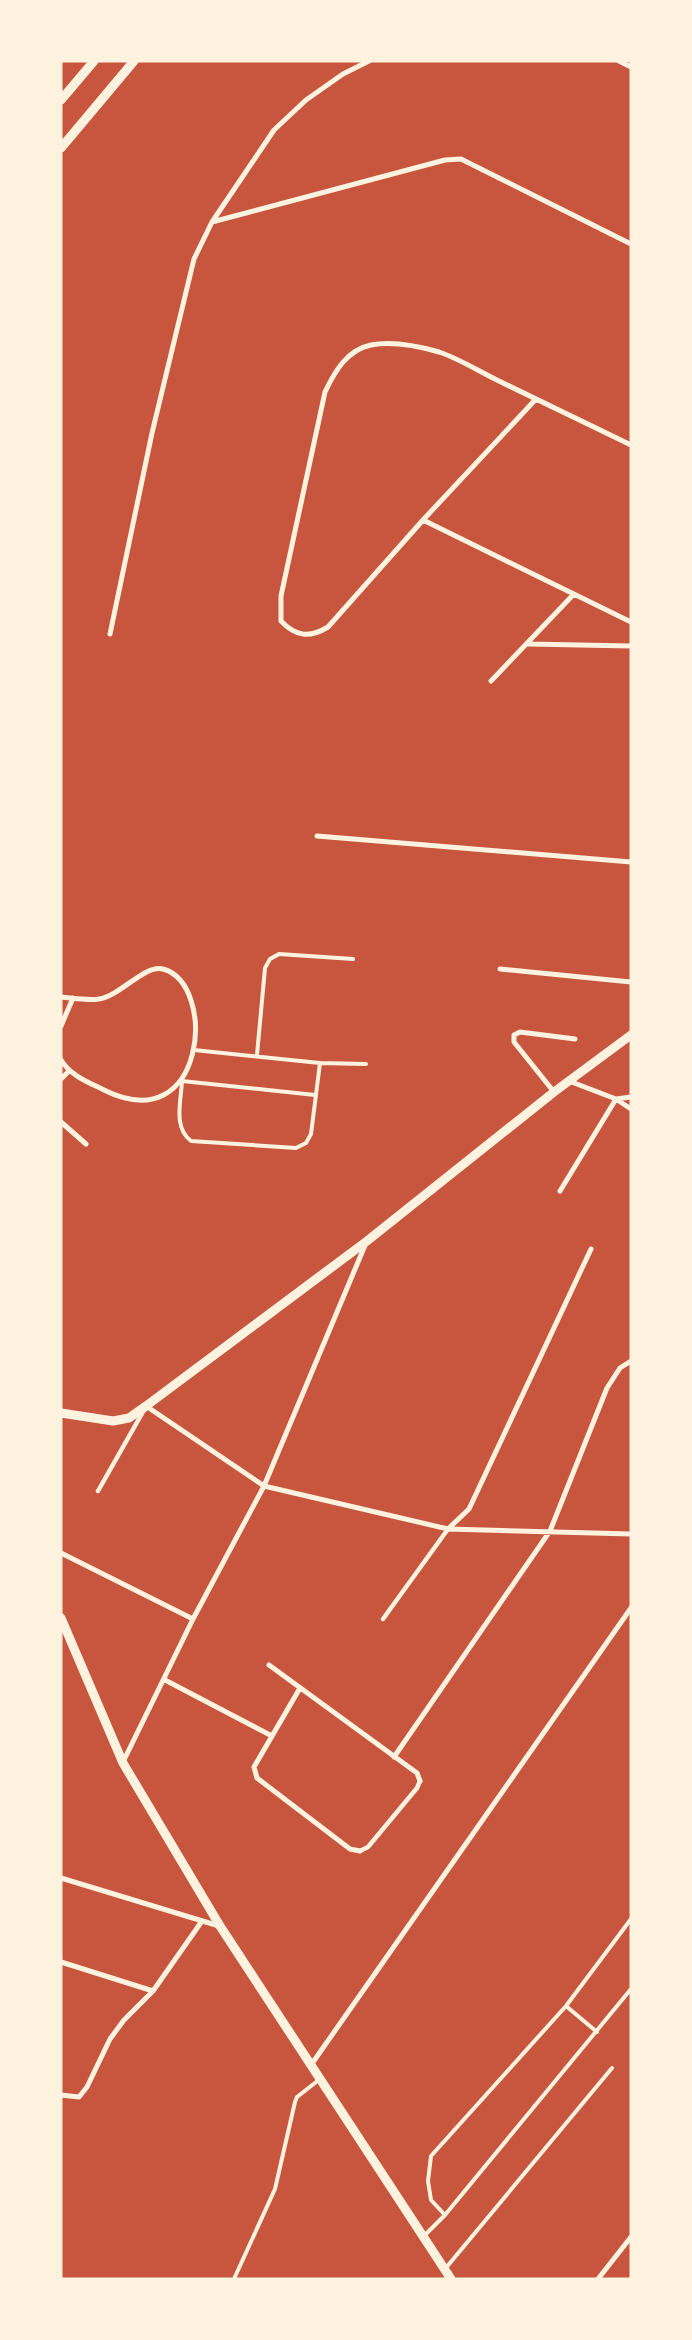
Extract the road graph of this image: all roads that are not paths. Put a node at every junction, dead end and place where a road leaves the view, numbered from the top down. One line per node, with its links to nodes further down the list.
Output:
1 (94, 61): 6 (street)
2 (134, 61): 7 (street)
3 (368, 61): 8 (street)
4 (619, 61): 5 (street)
5 (631, 67)
6 (61, 100)
7 (61, 148)
8 (212, 222): 9 (street); 15 (street)
9 (631, 244)
10 (536, 399): 11 (street); 12 (street); 12 (street)
11 (631, 445)
12 (423, 520): 13 (street)
13 (574, 595): 14 (street); 16 (street)
14 (631, 622)
15 (110, 634)
16 (528, 644): 17 (street); 18 (street)
17 (631, 646)
18 (491, 681)
19 (317, 836): 20 (street)
20 (631, 862)
21 (353, 959): 30 (lane)
22 (500, 969): 23 (street)
23 (631, 982)
24 (61, 997): 25 (street)
25 (73, 998): 26 (street); 29 (street)
26 (61, 1026)
27 (631, 1035): 36 (street)
28 (575, 1039): 38 (street)
29 (194, 1050): 30 (lane); 37 (street)
30 (257, 1055): 32 (lane)
31 (61, 1060): 34 (street)
32 (320, 1063): 33 (lane); 39 (lane)
33 (366, 1064)
34 (70, 1071): 35 (street); 37 (street)
35 (61, 1079)
36 (569, 1080): 38 (street); 41 (street)
37 (182, 1081): 39 (lane); 39 (lane)
38 (554, 1092): 46 (street)
39 (315, 1095)
40 (631, 1097): 41 (street)
41 (616, 1099): 42 (street); 45 (street)
42 (631, 1109)
43 (61, 1122): 44 (street)
44 (86, 1144)
45 (560, 1191)
46 (367, 1241): 49 (street); 51 (street)
47 (591, 1249): 53 (street)
48 (631, 1361): 54 (street)
49 (146, 1406): 50 (street); 51 (street); 52 (street)
50 (61, 1413)
51 (264, 1486): 53 (street); 59 (street)
52 (98, 1491)
53 (448, 1529): 54 (street); 60 (street)
54 (550, 1531): 55 (street); 65 (street)
55 (631, 1534)
56 (61, 1553): 59 (street)
57 (631, 1608): 78 (street)
58 (61, 1618): 66 (street)
59 (193, 1618): 62 (street)
60 (383, 1619)
61 (269, 1665): 63 (street)
62 (165, 1680): 64 (street); 66 (street)
63 (300, 1688): 64 (street); 65 (street)
64 (272, 1736): 68 (street)
65 (394, 1757): 67 (street)
66 (123, 1763): 72 (street)
67 (420, 1780): 68 (street)
68 (360, 1851)
69 (61, 1878): 71 (street)
70 (631, 1919): 76 (lane)
71 (202, 1921): 72 (street); 75 (street)
72 (220, 1926): 78 (street)
73 (61, 1962): 75 (street)
74 (631, 1989): 77 (lane)
75 (153, 1991): 81 (street)
76 (566, 2006): 77 (lane); 82 (lane)
77 (597, 2032): 82 (lane)
78 (312, 2065): 80 (street)
79 (612, 2068): 85 (lane)
80 (320, 2078): 83 (street); 86 (lane)
81 (61, 2095)
82 (445, 2215): 83 (lane)
83 (423, 2236): 85 (street)
84 (631, 2237): 88 (street)
85 (445, 2270): 87 (street)
86 (234, 2279)
87 (451, 2279)
88 (598, 2279)

